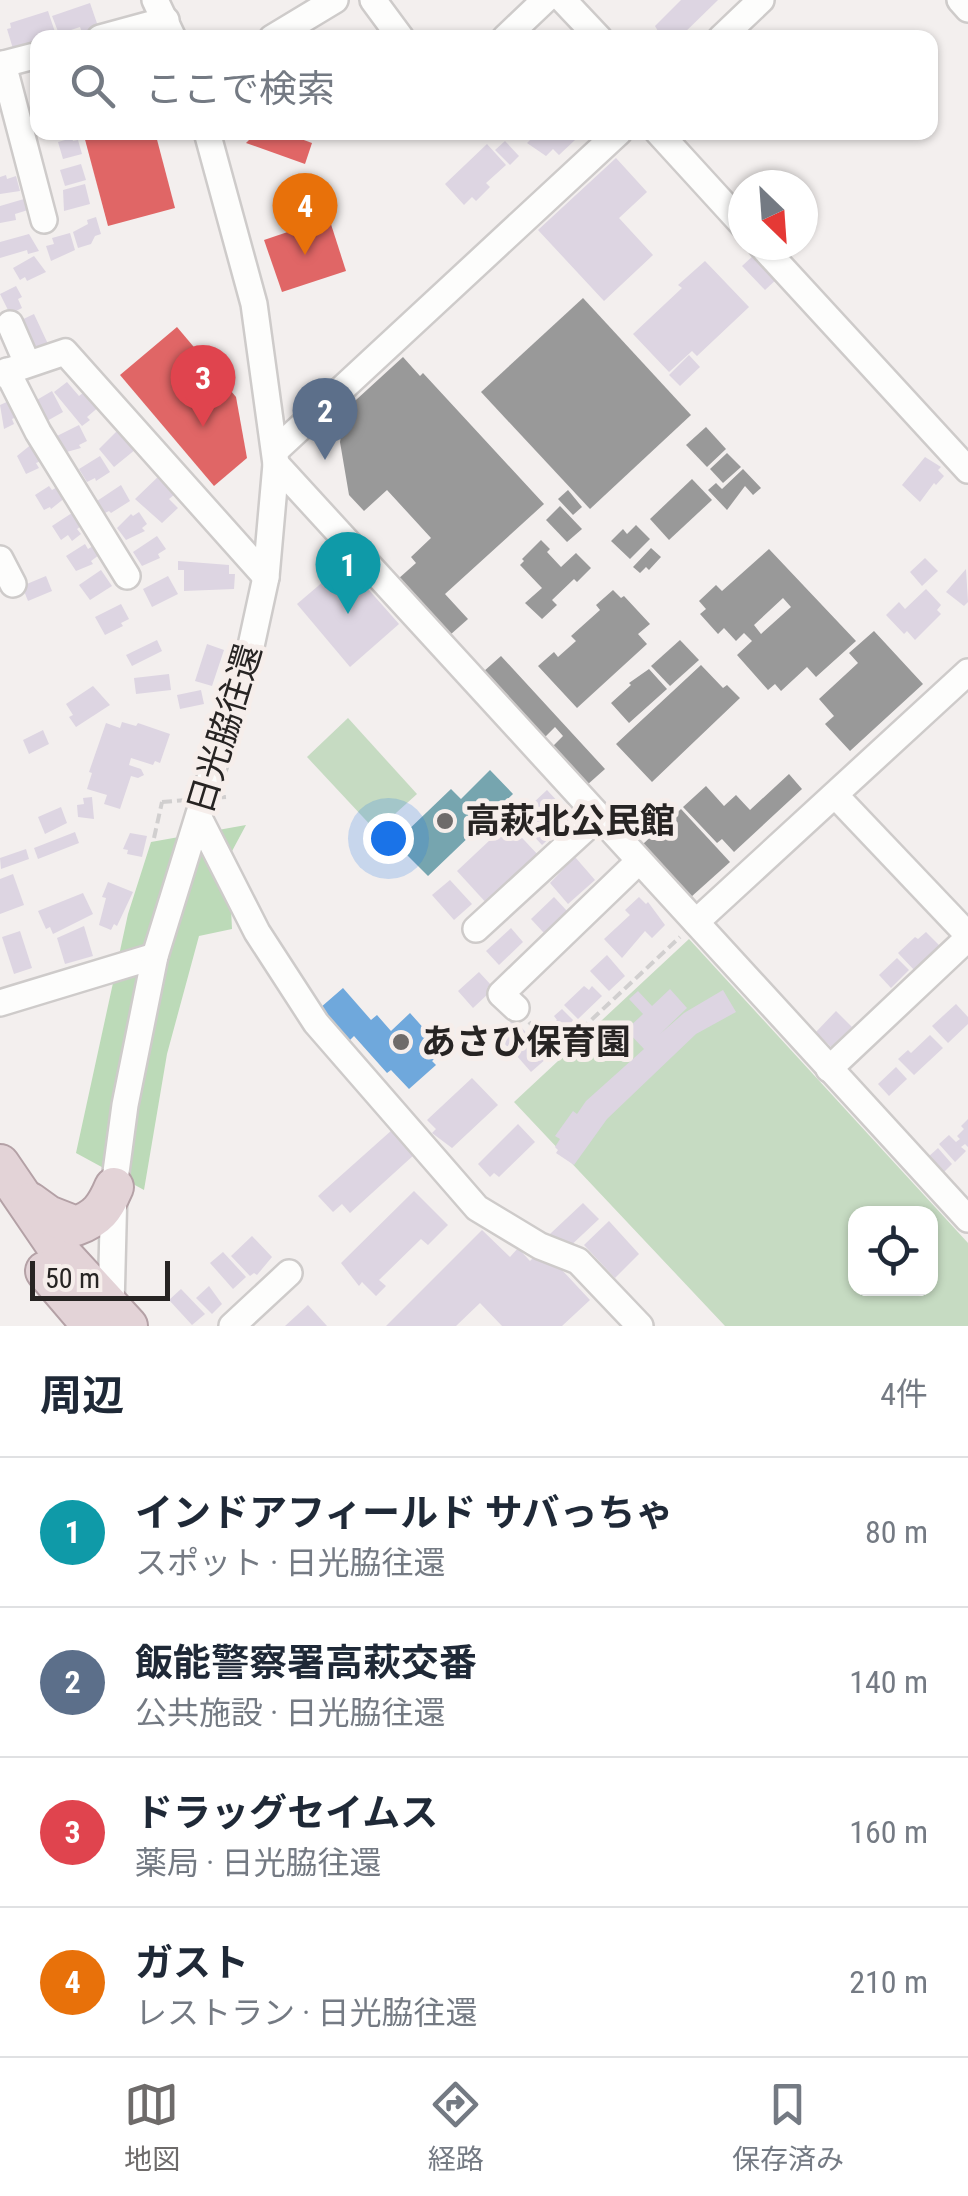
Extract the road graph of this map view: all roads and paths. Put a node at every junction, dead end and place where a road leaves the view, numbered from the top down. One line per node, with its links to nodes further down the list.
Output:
1 (335, 0): 10 (street)
2 (373, 0): 11 (street)
3 (545, 0): 12 (street)
4 (563, 0): 13 (street)
5 (761, 0): 14 (street)
6 (960, 0): 7 (street)
7 (968, 8)
8 (165, 19): 9 (street)
9 (127, 30)
10 (285, 30)
11 (395, 30)
12 (514, 30)
13 (591, 30)
14 (729, 30)
15 (30, 57): 16 (street)
16 (2, 64): 21 (street)
17 (209, 140): 25 (street, 日光脇往還)
18 (610, 140): 25 (street)
19 (665, 140): 20 (street)
20 (728, 209)
21 (44, 220)
22 (776, 260): 26 (street)
23 (10, 324): 24 (street)
24 (12, 369): 28 (street); 29 (street)
25 (276, 457): 29 (street, 日光脇往還); 34 (street)
26 (968, 470)
27 (0, 559): 30 (street)
28 (127, 576)
29 (266, 577): 35 (street, 日光脇往還)
30 (13, 584)
31 (968, 672): 32 (street)
32 (835, 795): 38 (street); 40 (street)
33 (226, 798): 36 (path, bridge)
34 (598, 817): 37 (street); 39 (street)
35 (199, 818): 41 (street, 日光脇往還); 51 (street)
36 (154, 838)
37 (639, 861): 38 (street); 43 (street)
38 (692, 926): 43 (path); 44 (street)
39 (476, 929)
40 (968, 936): 44 (street)
41 (155, 956): 42 (street); 45 (street, 日光脇往還)
42 (0, 1003)
43 (516, 1008)
44 (830, 1068): 47 (street)
45 (114, 1187): 46 (highway); 49 (street, 日光脇往還)
46 (7, 1190): 49 (highway)
47 (968, 1219)
48 (289, 1273): 50 (street)
49 (110, 1321)
50 (232, 1326)
51 (640, 1326)

